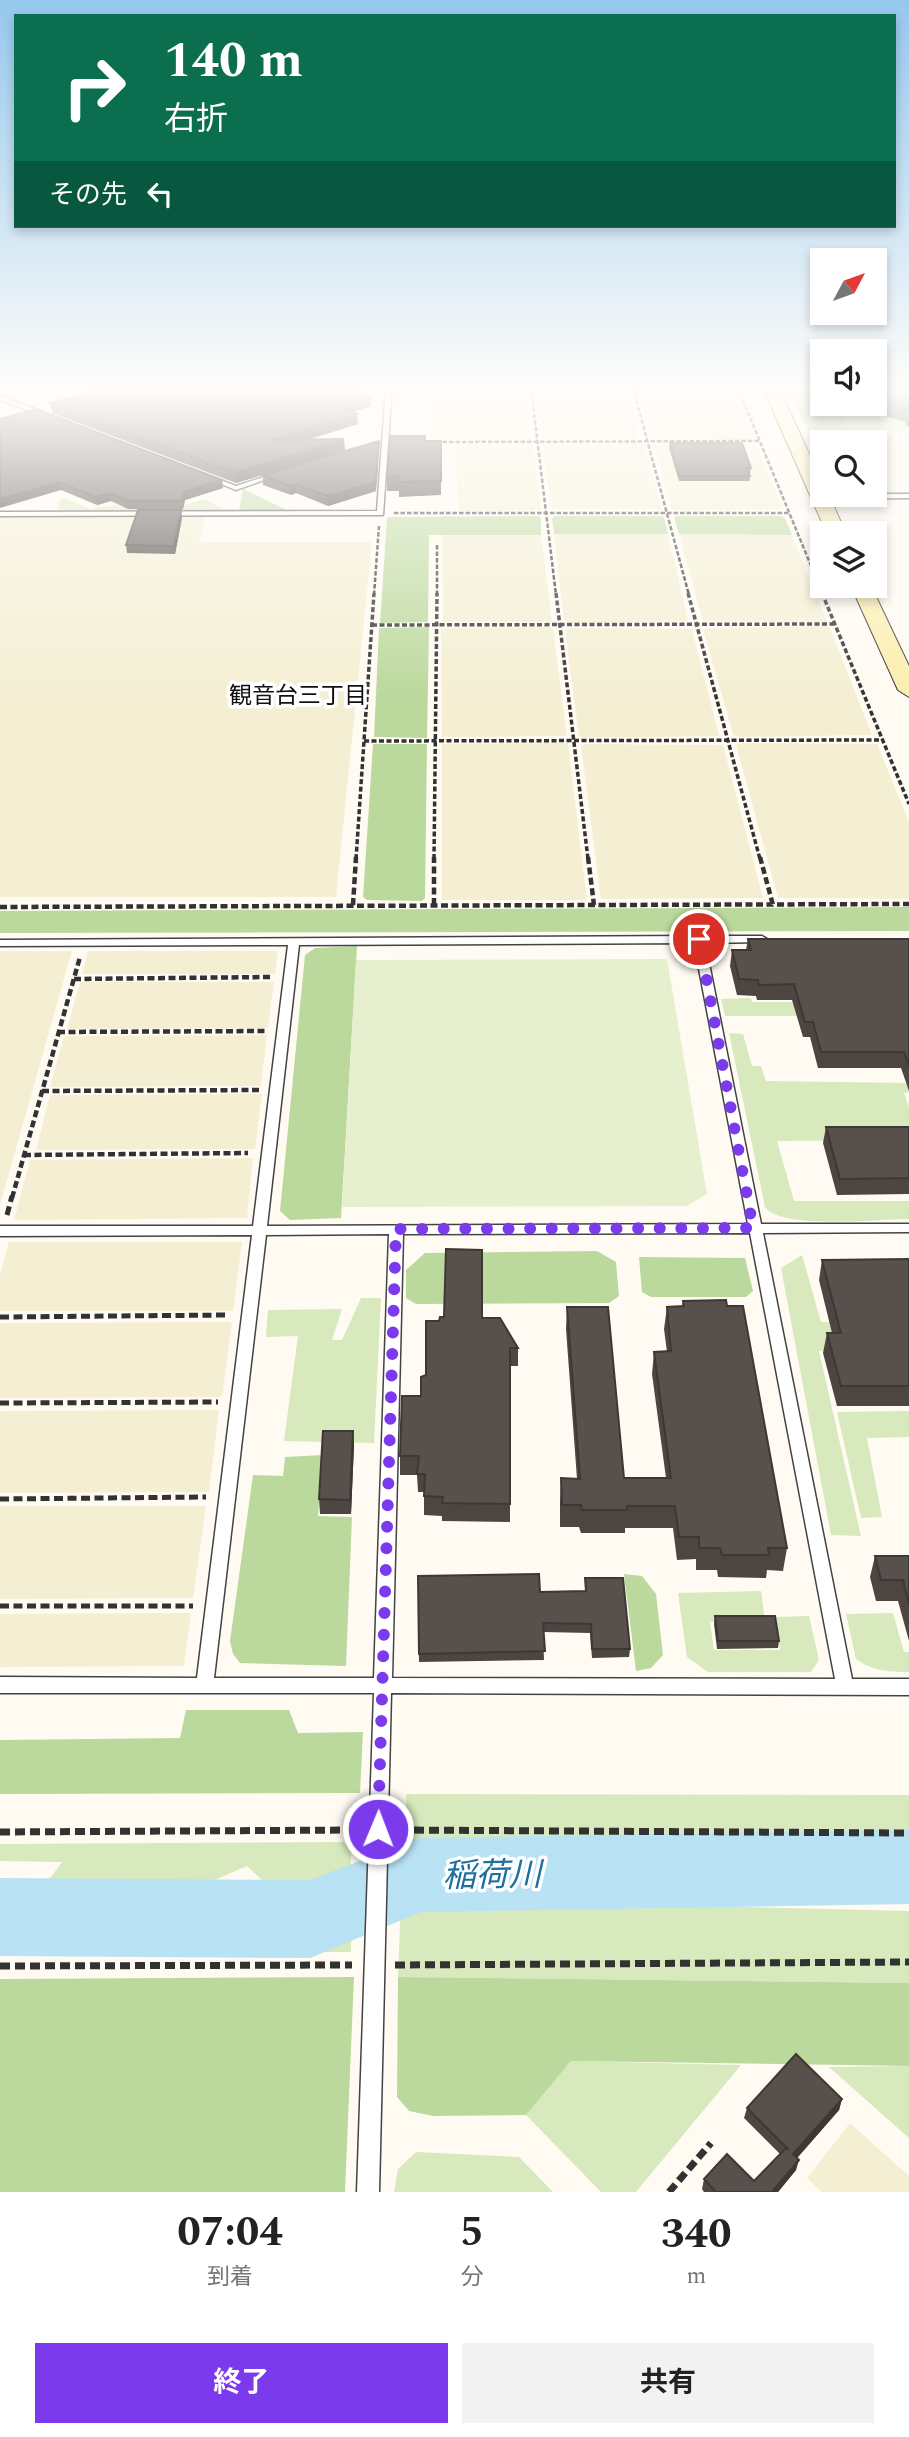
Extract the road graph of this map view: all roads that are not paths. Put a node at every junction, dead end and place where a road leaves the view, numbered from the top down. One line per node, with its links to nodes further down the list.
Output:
1 (235, 490): 5 (lane)
2 (382, 490): 5 (lane)
3 (887, 496): 4 (lane)
4 (909, 496)
5 (229, 513): 6 (lane)
6 (0, 514)
7 (867, 598): 8 (street)
8 (909, 690)
9 (699, 939): 10 (lane); 11 (lane); 13 (lane)
10 (769, 939)
11 (294, 941): 12 (lane); 16 (lane)
12 (0, 943)
13 (753, 1228): 14 (lane); 15 (lane); 20 (lane)
14 (909, 1228)
15 (396, 1229): 16 (lane); 22 (lane)
16 (261, 1230): 17 (lane); 18 (lane)
17 (1, 1231)
18 (205, 1684): 19 (lane); 22 (lane)
19 (0, 1685)
20 (845, 1687): 21 (lane); 22 (lane)
21 (909, 1687)
22 (380, 1688): 23 (lane)
23 (368, 2192)

